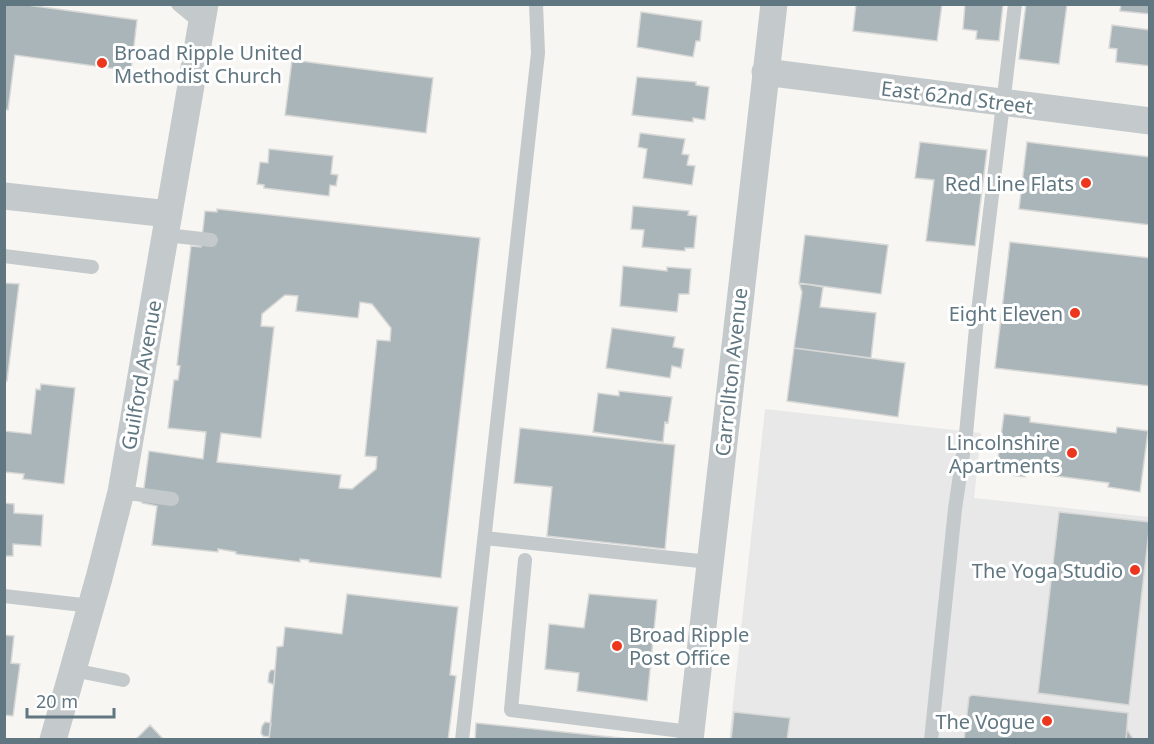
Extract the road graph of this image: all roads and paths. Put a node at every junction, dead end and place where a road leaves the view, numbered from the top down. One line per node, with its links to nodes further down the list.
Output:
1 (178, 4): 5 (lane)
2 (536, 4): 16 (lane)
3 (774, 4): 6 (street, Carrollton Avenue)
4 (1015, 4): 7 (lane)
5 (203, 14): 10 (street, Guilford Avenue)
6 (765, 72): 7 (street, East 62nd Street); 18 (street, Carrollton Avenue)
7 (1004, 103): 8 (street, East 62nd Street); 26 (lane)
8 (1149, 121)
9 (4, 196): 10 (street)
10 (167, 224): 11 (lane); 14 (street, Guilford Avenue)
11 (211, 240)
12 (4, 256): 13 (lane)
13 (92, 267)
14 (121, 492): 15 (lane); 20 (street, Guilford Avenue)
15 (172, 499)
16 (485, 538): 18 (lane); 25 (lane)
17 (525, 560): 23 (lane)
18 (709, 562): 23 (street, Carrollton Avenue)
19 (4, 596): 20 (lane)
20 (91, 606): 21 (street, Guilford Avenue)
21 (73, 670): 22 (lane); 24 (street, Guilford Avenue)
22 (123, 680)
23 (690, 736)
24 (53, 740)
25 (462, 740)
26 (931, 740)

